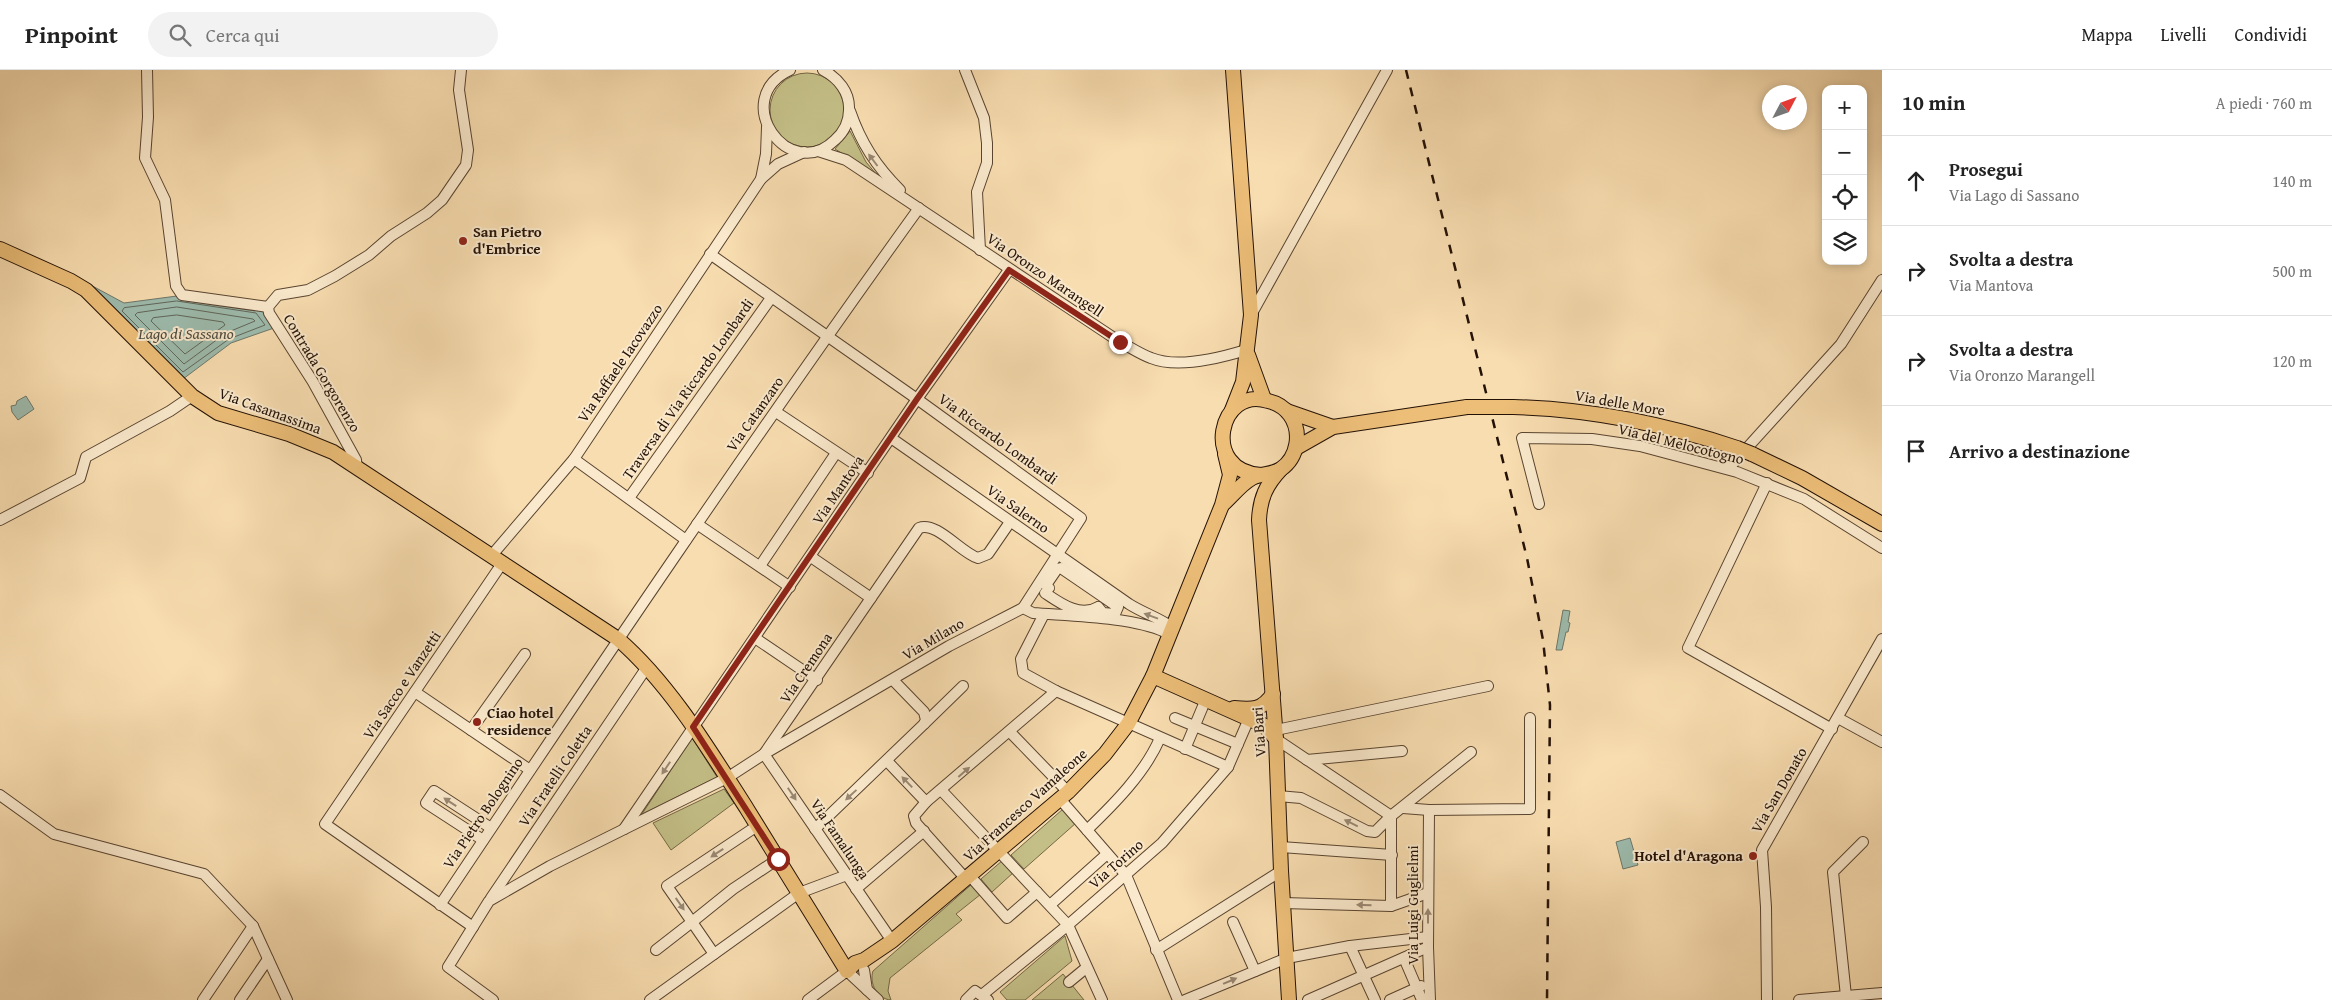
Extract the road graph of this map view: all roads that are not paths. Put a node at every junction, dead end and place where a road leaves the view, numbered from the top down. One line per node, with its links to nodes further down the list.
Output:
1 (147, 70): 20 (street)
2 (461, 70): 20 (street, Contrada Gorgorenzo)
3 (790, 70): 9 (street)
4 (823, 70): 8 (street)
5 (966, 70): 15 (street)
6 (1233, 70): 21 (main road)
7 (1387, 70): 21 (street)
8 (849, 109): 10 (street); 13 (street, one-way to 8)
9 (767, 126): 11 (street); 12 (street)
10 (818, 151): 11 (street); 13 (street)
11 (804, 152): 12 (street)
12 (761, 179): 16 (street, Via Raffaele Iacovazzo)
13 (919, 208): 15 (street, Via Oronzo Marangell); 22 (street, Via Catanzaro)
14 (0, 249): 24 (main road, Via Casamassima)
15 (980, 250): 17 (street, Via Oronzo Marangell)
16 (710, 254): 19 (street, Via Riccardo Lombardi); 35 (street, Via Raffaele Iacovazzo)
17 (1009, 270): 23 (street, Via Oronzo Marangell); 25 (street, Via Mantova)
18 (1882, 280): 38 (street)
19 (771, 298): 22 (street, Via Riccardo Lombardi); 42 (street, Traversa di Via Riccardo Lombardi)
20 (268, 307): 36 (street, Contrada Gorgorenzo)
21 (1251, 315): 23 (main road)
22 (826, 337): 25 (street, Via Riccardo Lombardi); 29 (street, Via Catanzaro)
23 (1246, 350): 26 (main road); 27 (main road)
24 (192, 396): 36 (main road, Via Casamassima); 45 (street)
25 (917, 399): 31 (street, Via Mantova); 51 (street, Via Riccardo Lombardi)
26 (1264, 399): 27 (main road); 28 (main road)
27 (1232, 410): 34 (main road)
28 (1287, 411): 30 (main road); 32 (main road)
29 (776, 412): 33 (street); 47 (street, Via Catanzaro)
30 (1333, 428): 32 (main road); 48 (main road, Via delle More, bridge)
31 (891, 438): 39 (street, Via Mantova); 46 (street, Via Salerno)
32 (1296, 448): 37 (main road)
33 (836, 453): 39 (street); 54 (street)
34 (1225, 454): 40 (main road); 44 (main road, Via Francesco Vamaleone)
35 (574, 459): 42 (street); 53 (street, Via Raffaele Iacovazzo)
36 (357, 469): 53 (main road, Via Casamassima)
37 (1281, 469): 40 (main road); 75 (main road, Via Bari)
38 (1728, 469): 41 (street, Via del Melocotogno); 43 (street, Via del Melocotogno)
39 (868, 473): 52 (street, Via Mantova)
40 (1261, 475): 44 (main road)
41 (1767, 483): 50 (street, Via del Melocotogno); 85 (street)
42 (629, 498): 49 (street)
43 (1539, 504)
44 (1222, 505): 62 (main road, Via Francesco Vamaleone)
45 (0, 520)
46 (1010, 522): 51 (street, Via Salerno); 57 (street, Via Cremona)
47 (697, 524): 49 (street, Via Catanzaro); 54 (street)
48 (1882, 524)
49 (686, 540): 64 (street, Via Catanzaro)
50 (1882, 548)
51 (1057, 555): 58 (street, Via Salerno); 59 (street, Via Riccardo Lombardi)
52 (811, 557): 55 (street, Via Mantova); 57 (street)
53 (497, 559): 64 (main road, Via Casamassima); 74 (street, Via Sacco e Vanzetti)
54 (760, 566): 55 (street)
55 (790, 587): 63 (street, Via Mantova)
56 (1045, 593): 56 (street)
57 (871, 598): 69 (street, Via Cremona)
58 (1129, 604): 61 (street); 62 (street, Via Salerno, one-way to 58)
59 (1023, 608): 60 (street); 70 (street, Via Milano)
60 (1044, 614): 61 (street); 73 (street)
61 (1129, 622): 62 (street)
62 (1174, 628): 68 (main road, Via Francesco Vamaleone)
63 (755, 638): 69 (street); 84 (street, Via Mantova)
64 (618, 639): 67 (main road, Via Casamassima); 98 (street, Via Pietro Bolognino)
65 (1882, 640): 79 (street, Via San Donato)
66 (525, 654): 86 (street)
67 (647, 668): 84 (main road, Via Casamassima); 129 (street, Via Fratelli Coletta)
68 (1154, 676): 76 (main road); 81 (main road, Via Francesco Vamaleone)
69 (817, 680): 94 (street, Via Cremona)
70 (893, 680): 80 (street); 94 (street, Via Milano)
71 (963, 686): 80 (street)
72 (1488, 686): 82 (street)
73 (1056, 691): 81 (street); 87 (street)
74 (415, 692): 86 (street); 131 (street, Via Sacco e Vanzetti)
75 (1272, 694): 82 (main road, Via Bari); 82 (main road)
76 (1206, 699): 82 (main road); 83 (street)
77 (1175, 718): 83 (street)
78 (1530, 718): 106 (street)
79 (1838, 718): 85 (street, Via San Donato); 89 (street)
80 (924, 724): 96 (street)
81 (1128, 724): 88 (street); 102 (main road, Via Francesco Vamaleone)
82 (1265, 725): 90 (street, Via Torino); 95 (street); 103 (main road, Via Bari)
83 (1195, 726): 90 (street); 91 (street)
84 (693, 727): 99 (main road, Via Casamassima); 112 (street, Via Mantova, one-way to 112)
85 (1832, 729): 177 (street, Via San Donato)
86 (471, 730): 98 (street)
87 (1010, 732): 100 (street, one-way to 87); 102 (street)
88 (1160, 738): 91 (street); 111 (street)
89 (1882, 742)
90 (1238, 744): 97 (street, Via Torino)
91 (1185, 749): 97 (street)
92 (1402, 751): 95 (street)
93 (1471, 752): 105 (street)
94 (764, 754): 99 (street, Via Milano); 110 (street, Via Famalunga, one-way to 110)
95 (1307, 760): 107 (street)
96 (887, 761): 104 (street, one-way to 96); 110 (street, one-way to 110)
97 (1228, 767): 123 (street, Via Torino)
98 (530, 770): 109 (street, Via Pietro Bolognino)
99 (727, 778): 108 (main road, Via Casamassima); 112 (street, Via Milano)
100 (942, 791): 104 (street); 117 (street)
101 (0, 796): 137 (street)
102 (1064, 796): 111 (street); 117 (main road, Via Francesco Vamaleone)
103 (1278, 796): 107 (street, one-way to 103); 116 (main road, Via Bari)
104 (926, 802): 113 (street)
105 (1403, 808): 106 (street); 107 (street)
106 (1429, 810): 128 (street, Via Luigi Guglielmi)
107 (1391, 816): 119 (street)
108 (757, 826): 120 (main road, Via Casamassima); 134 (street, one-way to 134)
109 (491, 828): 114 (street, Via Pietro Bolognino); 114 (street, one-way to 114)
110 (815, 829): 122 (street, Via Famalunga)
111 (1087, 830): 118 (street)
112 (623, 831): 129 (street, Via Milano)
113 (924, 831): 124 (street); 125 (street)
114 (483, 840): 131 (street, Via Pietro Bolognino)
115 (1863, 842): 158 (street)
116 (1280, 847): 119 (street); 121 (main road, Via Bari)
117 (999, 851): 124 (main road, Via Francesco Vamaleone); 126 (street)
118 (1107, 854): 123 (street); 132 (street)
119 (1392, 855): 133 (street)
120 (778, 859): 127 (main road, Via Casamassima); 134 (street)
121 (1281, 871): 130 (main road, Via Bari); 143 (street)
122 (846, 875): 125 (street, Via Famalunga); 127 (street)
123 (1126, 875): 136 (street, Via Torino); 143 (street)
124 (968, 877): 126 (street); 139 (main road, Via Francesco Vamaleone)
125 (856, 890): 139 (street, Via Famalunga)
126 (1037, 892): 132 (street)
127 (800, 893): 144 (street); 150 (main road, Via Casamassima)
128 (1428, 893): 133 (street); 140 (street, Via Luigi Guglielmi, one-way to 128)
129 (489, 901): 138 (street, Via Fratelli Coletta)
130 (1283, 903): 133 (street, one-way to 130); 145 (main road, Via Bari)
131 (440, 905): 138 (street)
132 (1050, 905): 136 (street)
133 (1390, 906)
134 (692, 922): 142 (street); 144 (street)
135 (1233, 922): 151 (street)
136 (1068, 925): 148 (street); 159 (street, Via Torino)
137 (253, 926): 147 (street); 161 (street)
138 (473, 928): 164 (street, Via Fratelli Coletta)
139 (892, 941): 149 (main road); 150 (main road)
140 (1428, 942): 141 (street); 146 (street); 154 (street, Via Luigi Guglielmi)
141 (1350, 946): 145 (street); 152 (street)
142 (656, 950)
143 (1156, 950): 169 (street)
144 (714, 954): 160 (street)
145 (1287, 958): 151 (street); 171 (main road, Via Bari)
146 (1404, 958): 152 (street); 155 (street)
147 (268, 959): 162 (street); 163 (street)
148 (1086, 968): 153 (street); 168 (street)
149 (864, 970): 150 (main road); 156 (street)
150 (847, 971): 156 (street); 165 (street)
151 (1256, 971): 170 (street, one-way to 151)
152 (1364, 975): 172 (street); 173 (street)
153 (1069, 982)
154 (1429, 982): 155 (street); 176 (street, Via Luigi Guglielmi)
155 (1417, 988): 174 (street); 175 (street)
156 (867, 990): 166 (street)
157 (1882, 993): 158 (street)
158 (1846, 996): 178 (street)
159 (984, 998): 167 (street)
160 (654, 999)
161 (203, 1000)
162 (240, 1000)
163 (286, 1000)
164 (493, 1000)
165 (808, 1000)
166 (878, 1000)
167 (966, 1000)
168 (1102, 1000)
169 (1178, 1000)
170 (1185, 1000)
171 (1289, 1000)
172 (1308, 1000)
173 (1376, 1000)
174 (1390, 1000)
175 (1422, 1000)
176 (1430, 1000)
177 (1767, 1000)
178 (1799, 1000)

